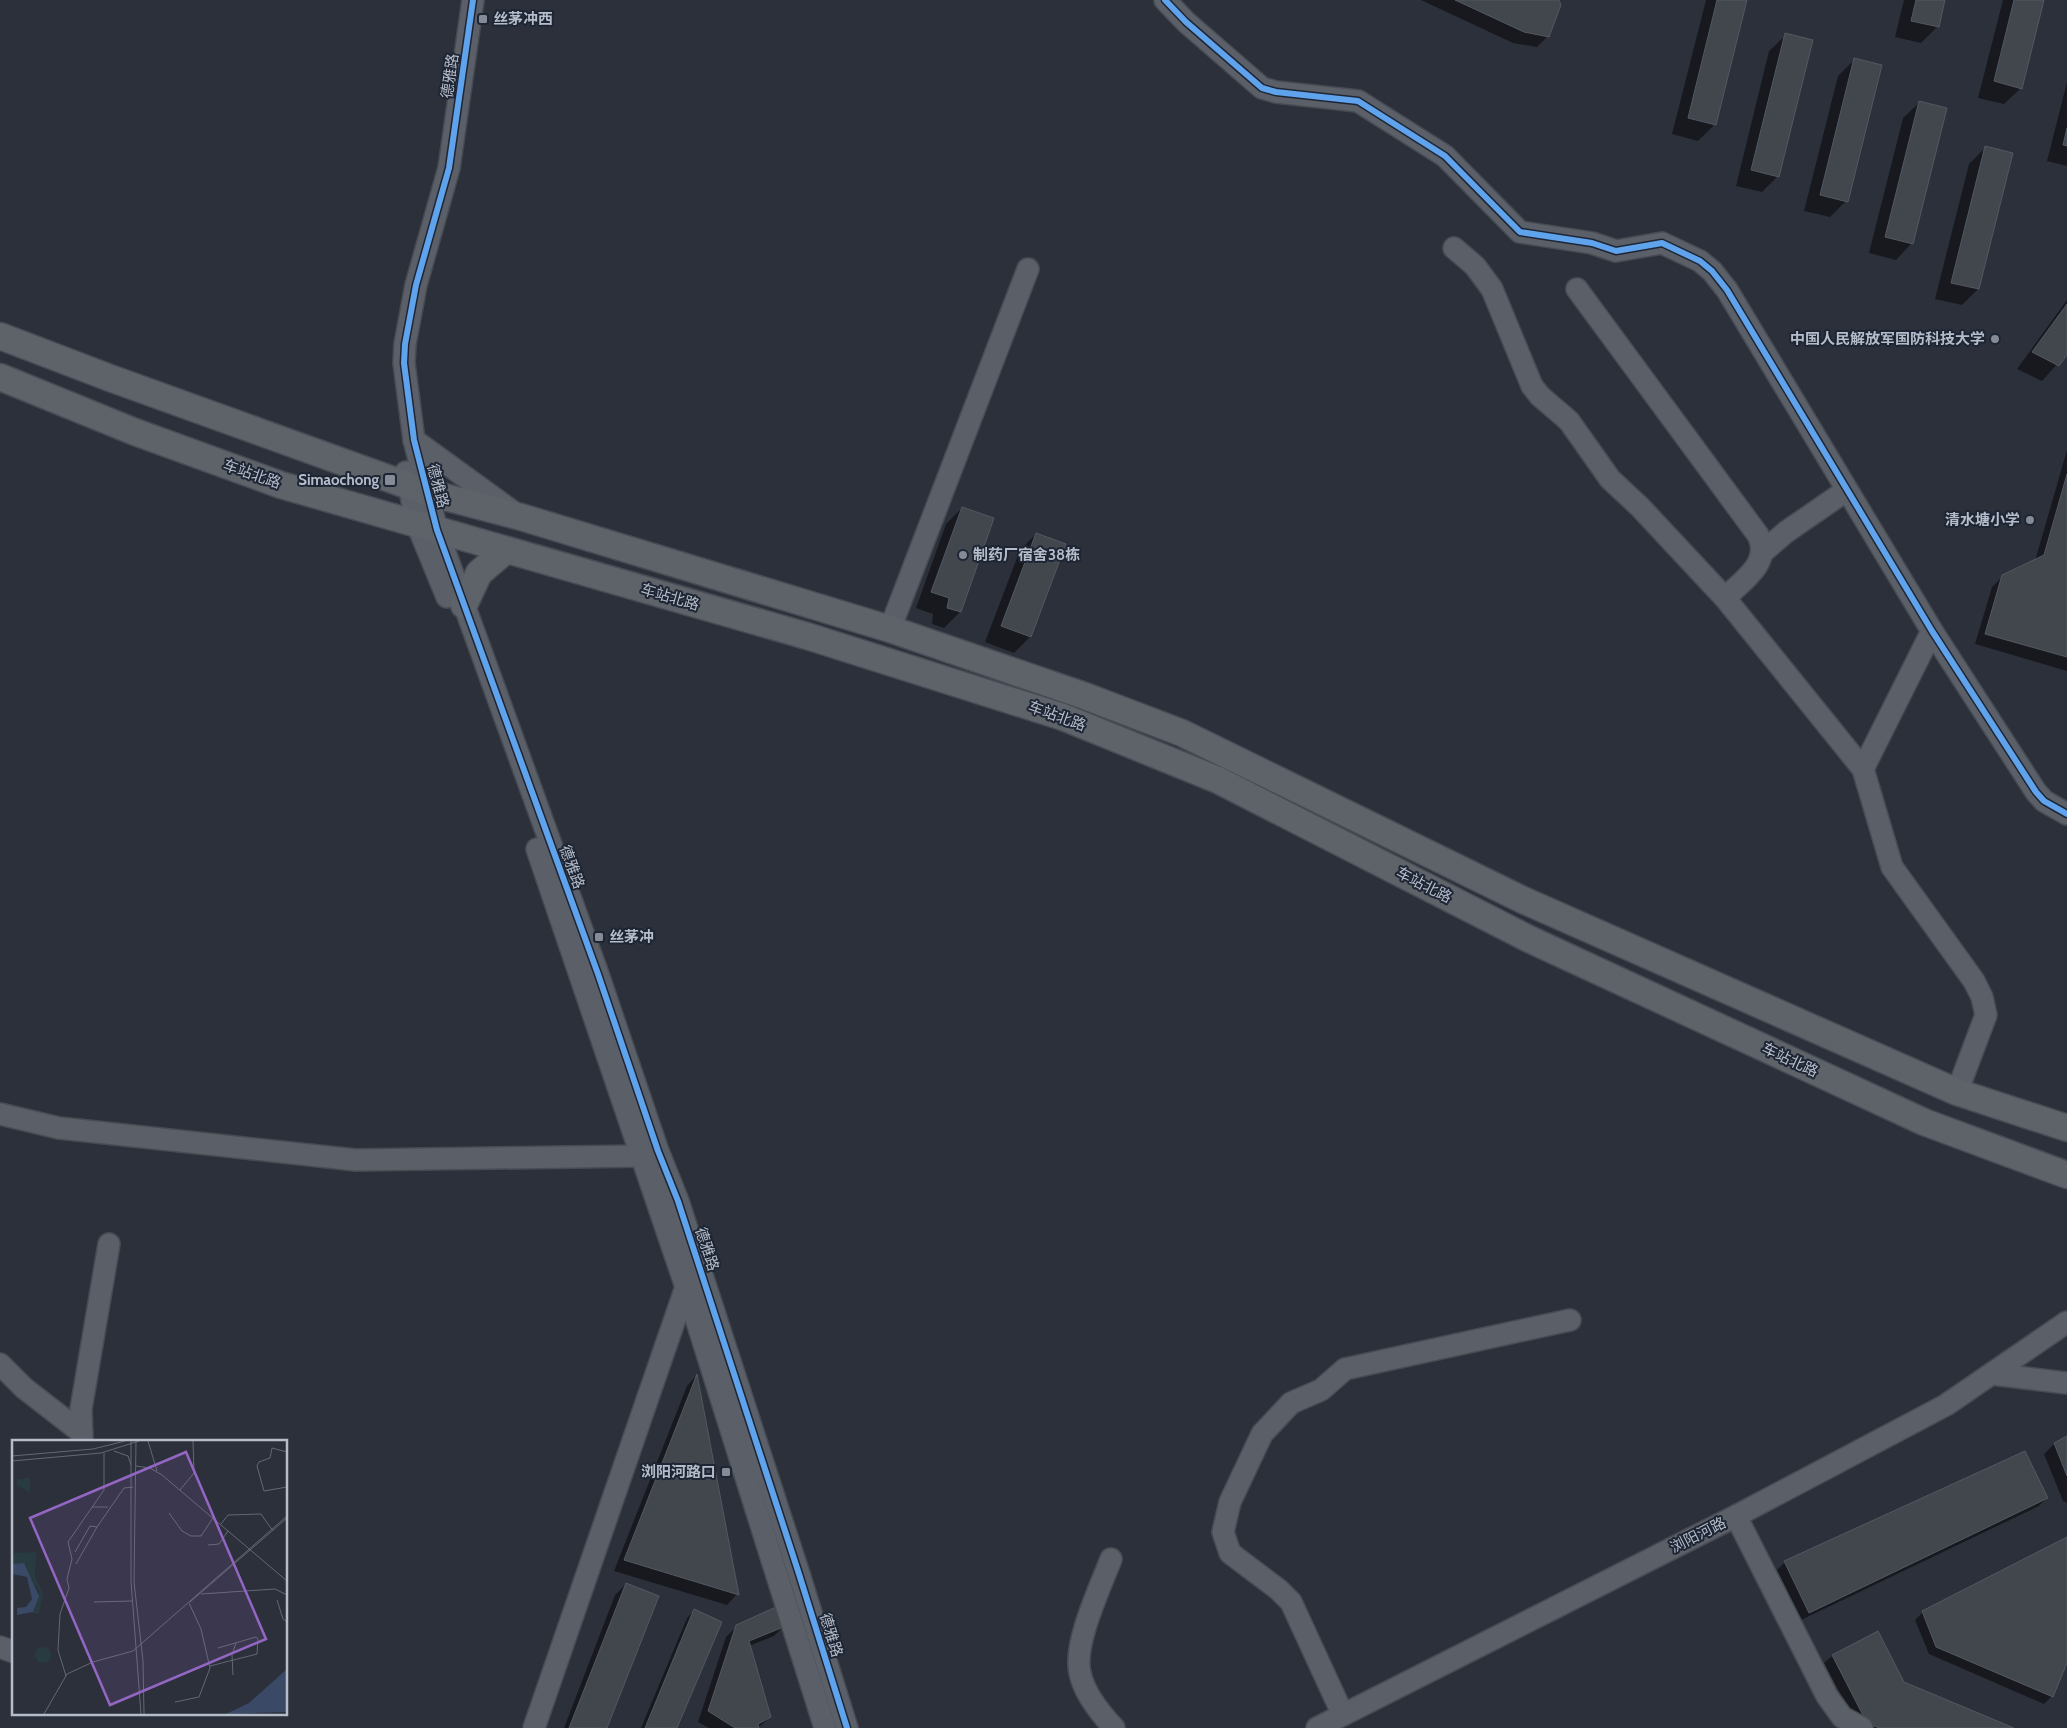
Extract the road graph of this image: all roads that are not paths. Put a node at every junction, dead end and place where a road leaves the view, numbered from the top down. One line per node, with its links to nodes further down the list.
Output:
1 (462, 0): 10 (street, 德雅路)
2 (473, 0): 9 (street, 德雅路)
3 (1165, 0): 11 (street)
4 (1454, 248): 16 (street)
5 (1028, 269): 18 (street)
6 (1577, 289): 15 (street)
7 (0, 336): 10 (main road, 车站北路)
8 (0, 377): 13 (main road, 车站北路)
9 (414, 440): 10 (street, 德雅路); 12 (street)
10 (417, 488): 12 (main road, 车站北路); 13 (street, 德雅路)
11 (1847, 490): 15 (street); 19 (street)
12 (521, 517): 18 (main road, 车站北路)
13 (427, 527): 14 (main road, 车站北路); 17 (street, 德雅路); 25 (street, 德雅路)
14 (506, 550): 17 (main road); 26 (main road, 车站北路)
15 (1764, 551): 16 (street)
16 (1725, 598): 20 (street)
17 (464, 605): 40 (street, 德雅路)
18 (890, 629): 22 (main road, 车站北路)
19 (1932, 630): 20 (street); 21 (street)
20 (1863, 769): 22 (street)
21 (2067, 814)
22 (1956, 1092): 24 (main road, 车站北路)
23 (0, 1114): 25 (street)
24 (2067, 1128)
25 (642, 1156): 28 (street, 德雅路)
26 (2067, 1175)
27 (109, 1244): 34 (street)
28 (686, 1287): 38 (street); 39 (street, 德雅路)
29 (1570, 1320): 37 (street)
30 (2067, 1322): 32 (street, 浏阳河路)
31 (0, 1364): 34 (street)
32 (1992, 1374): 33 (street); 35 (street, 浏阳河路)
33 (2067, 1383)
34 (82, 1437)
35 (1736, 1516): 37 (street, 浏阳河路); 43 (street)
36 (1111, 1559): 41 (street)
37 (1343, 1715): 42 (street, 浏阳河路)
38 (534, 1728)
39 (825, 1728)
40 (847, 1728)
41 (1114, 1728)
42 (1316, 1728)
43 (1862, 1728)

